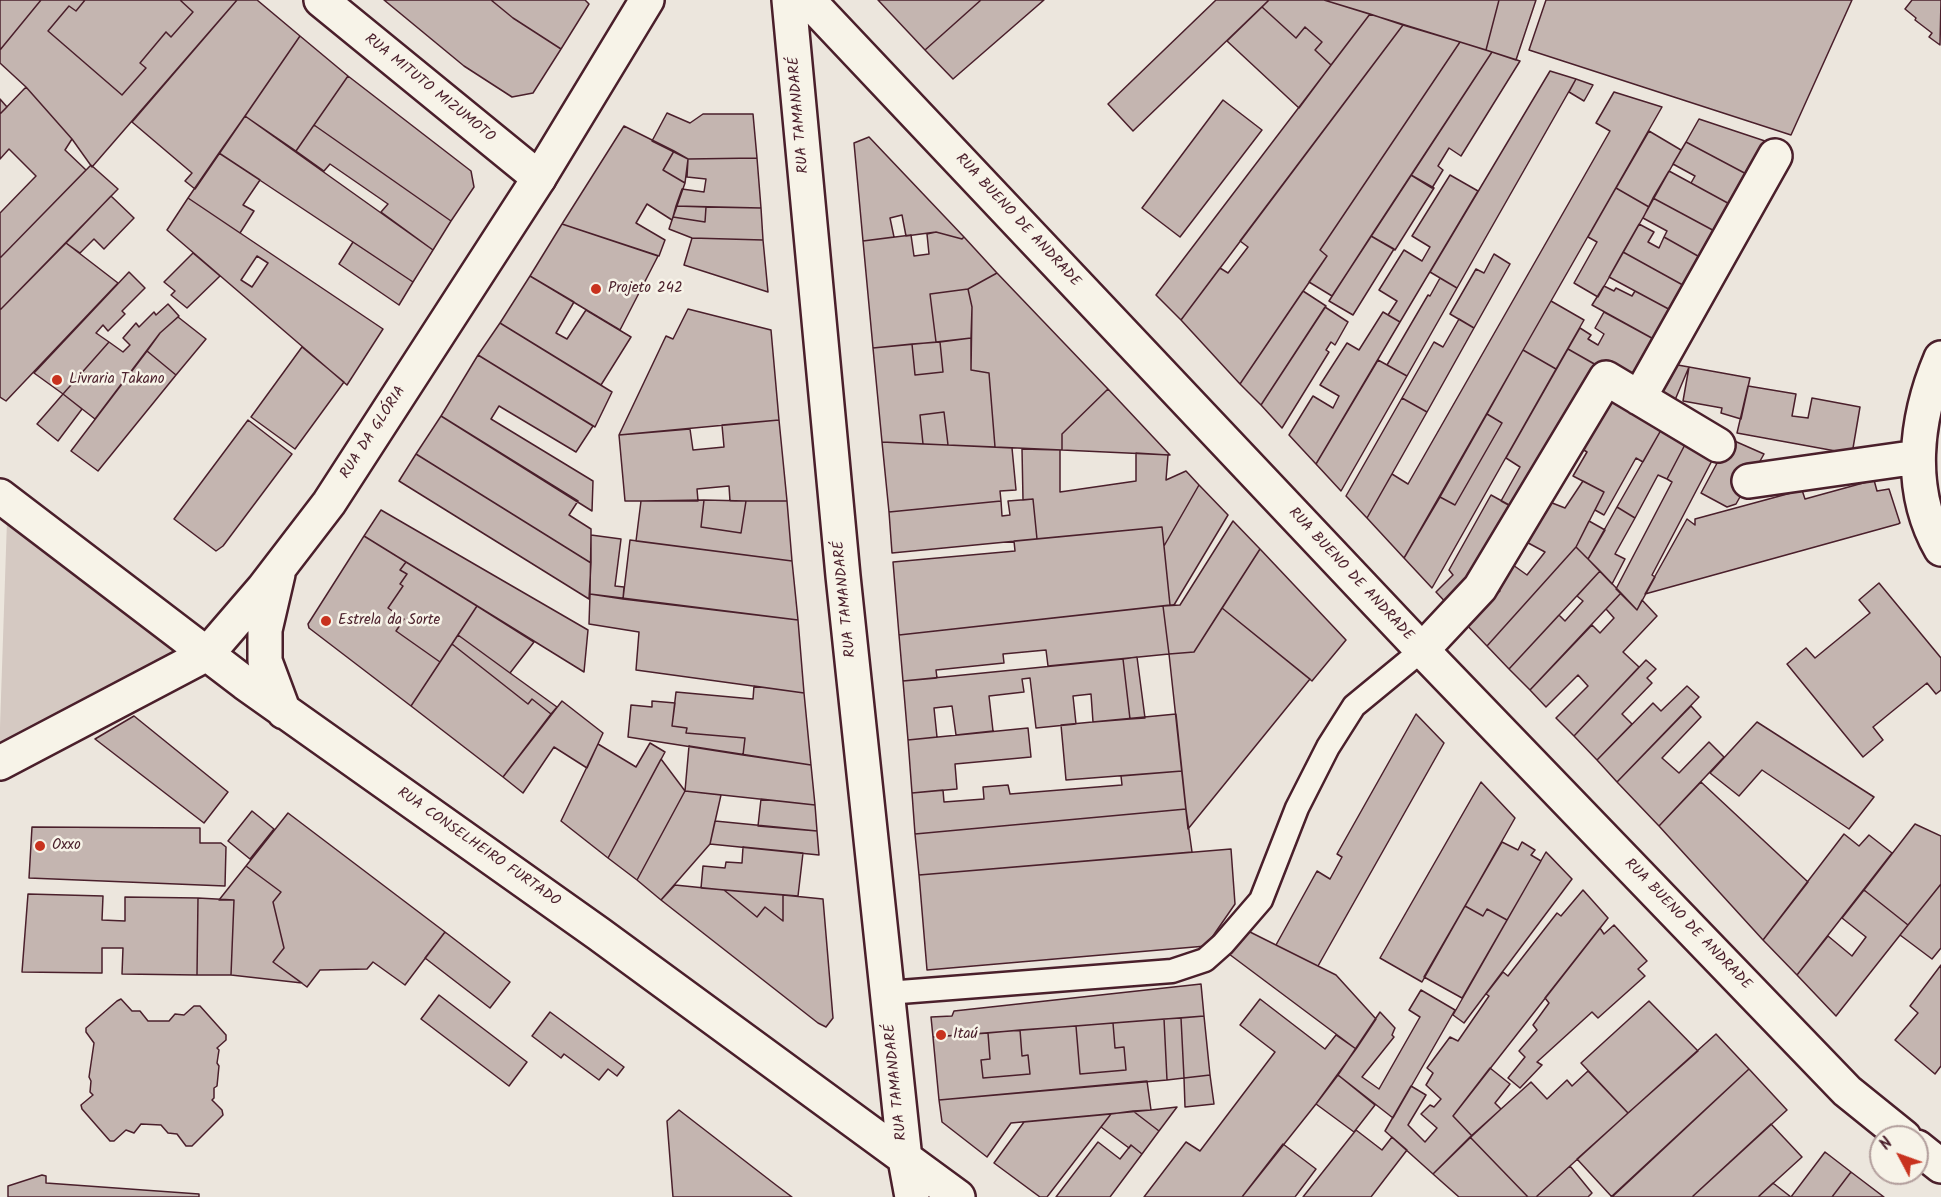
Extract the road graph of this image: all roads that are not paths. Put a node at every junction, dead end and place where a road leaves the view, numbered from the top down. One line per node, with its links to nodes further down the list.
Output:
1 (321, 0): 6 (street, RUA MITUTO MIZUMOTO)
2 (647, 0): 6 (street, RUA DA GLÓRIA)
3 (789, 0): 20 (street, RUA TAMANDARÉ)
4 (808, 0): 16 (street, RUA BUENO DE ANDRADE)
5 (1775, 156): 8 (street)
6 (538, 178): 15 (street, RUA DA GLÓRIA)
7 (1941, 358): 10 (street)
8 (1639, 398): 9 (street); 16 (street)
9 (1718, 445)
10 (1918, 457): 11 (street); 14 (street)
11 (1749, 481)
12 (0, 496): 13 (street); 17 (street, RUA CONSELHEIRO FURTADO)
13 (0, 508)
14 (1941, 549)
15 (281, 565): 17 (street, RUA DA GLÓRIA); 18 (street)
16 (1422, 650): 20 (lane); 21 (street, RUA BUENO DE ANDRADE)
17 (207, 654): 18 (street, RUA CONSELHEIRO FURTADO); 19 (street, RUA DA GLÓRIA)
18 (284, 711): 23 (street, RUA CONSELHEIRO FURTADO)
19 (0, 763)
20 (887, 993): 23 (street, RUA TAMANDARÉ)
21 (1889, 1125)
22 (1929, 1156): 24 (street)
23 (905, 1159): 25 (street, RUA TAMANDARÉ); 26 (street, RUA CONSELHEIRO FURTADO)
24 (1941, 1166)
25 (912, 1197)
26 (958, 1197)

